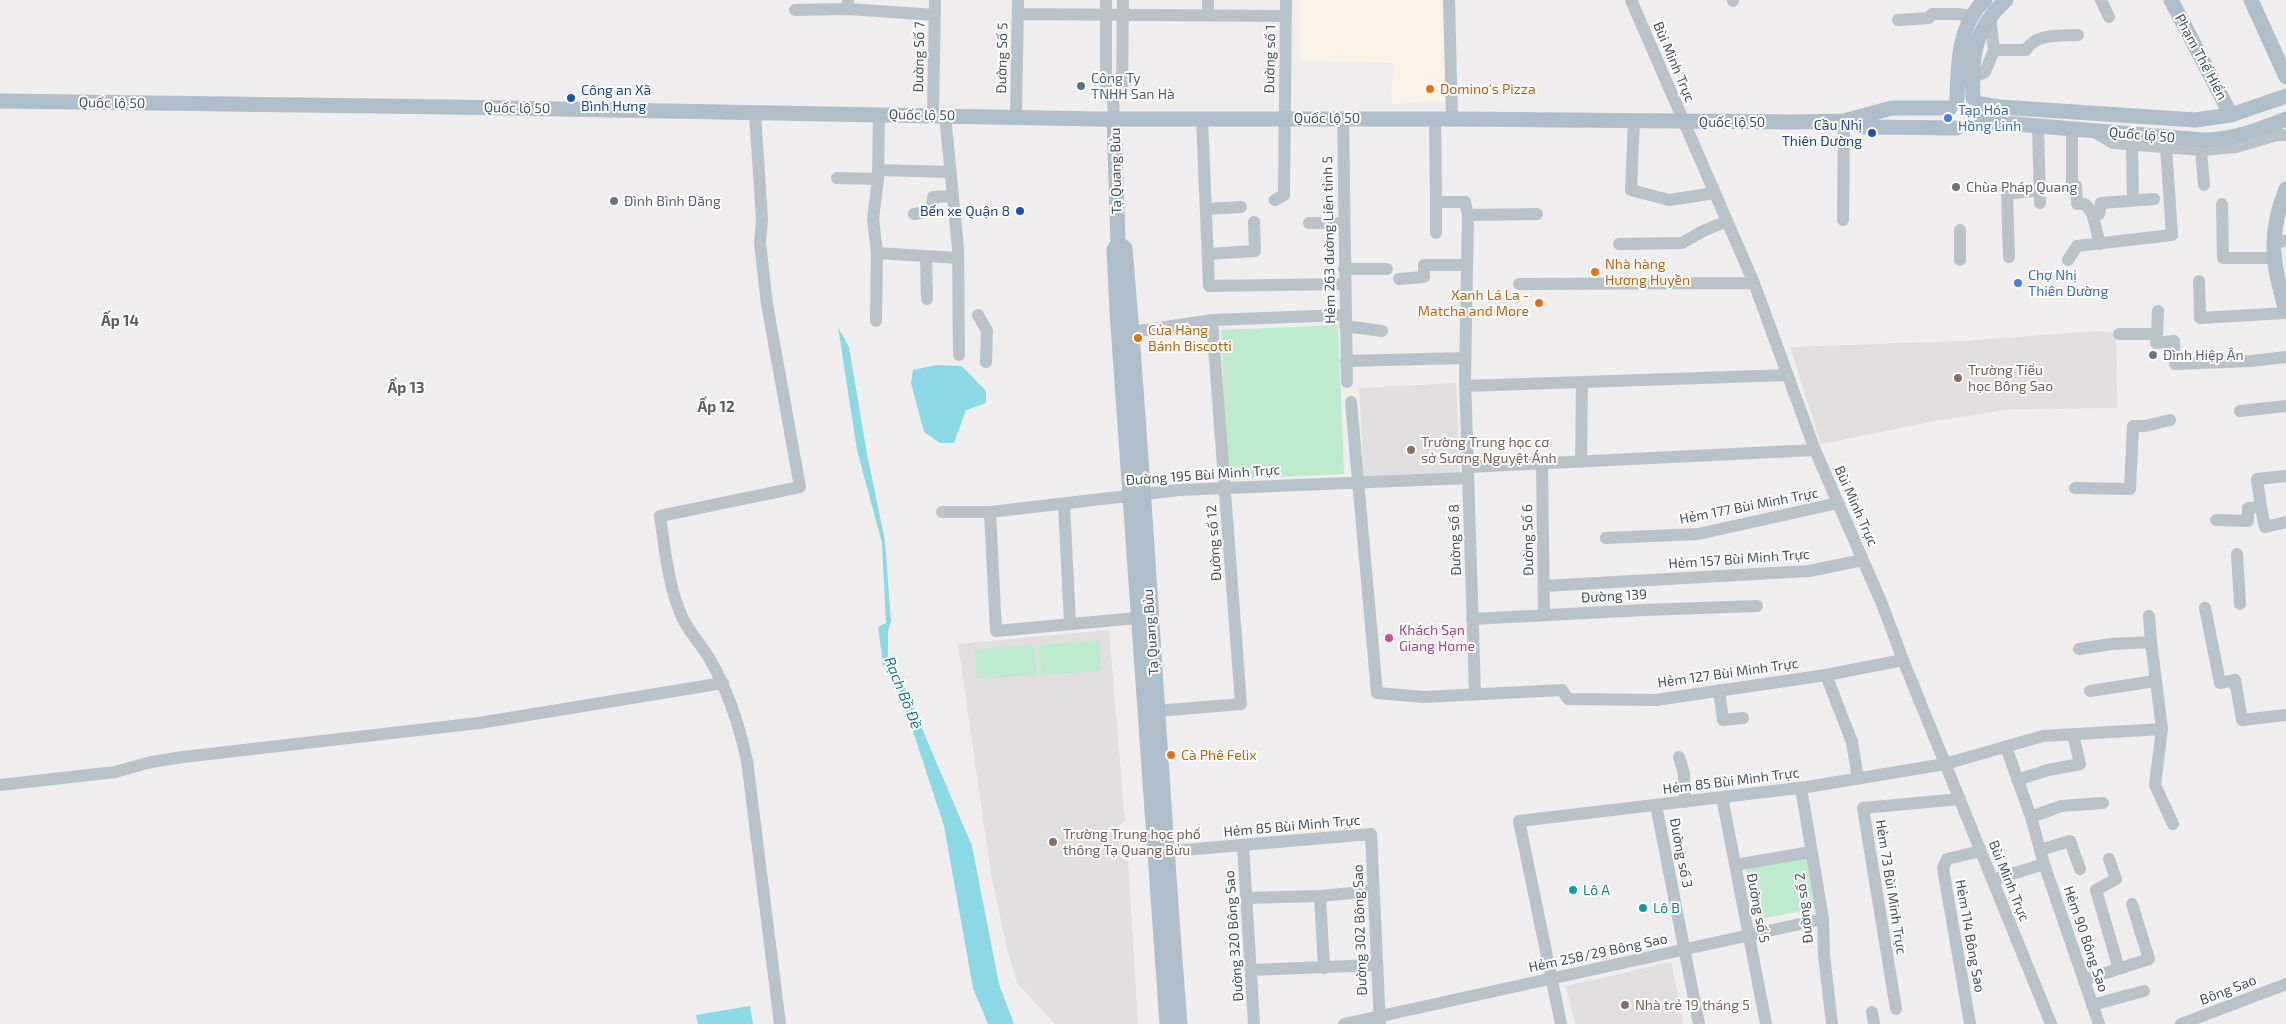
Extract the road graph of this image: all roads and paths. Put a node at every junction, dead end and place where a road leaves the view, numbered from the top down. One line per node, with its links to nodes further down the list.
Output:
1 (935, 0): 17 (street, Đường Số 7)
2 (1018, 0): 16 (street, Đường Số 5)
3 (1106, 0): 18 (street, Tạ Quang Bửu)
4 (1123, 0): 19 (street, Tạ Quang Bửu)
5 (1208, 0): 20 (street)
6 (1286, 0): 21 (street, Đường số 1)
7 (1449, 0): 43 (street)
8 (1631, 0): 47 (street, Bùi Minh Trực)
9 (2006, 0): 14 (main road)
10 (2101, 0): 22 (street)
11 (2172, 0): 36 (main road, Phạm Thế Hiển)
12 (2251, 0): 26 (main road)
13 (848, 5): 15 (street); 17 (street)
14 (1979, 6): 23 (street); 25 (street); 27 (main road); 31 (main road)
15 (794, 10)
16 (1018, 14): 18 (street); 37 (street, Đường Số 5)
17 (935, 15): 35 (street, Đường Số 7)
18 (1106, 15): 19 (street); 29 (street, Tạ Quang Bửu)
19 (1122, 15): 20 (street); 29 (street, Tạ Quang Bửu)
20 (1208, 15): 21 (street)
21 (1286, 16): 40 (street, Đường số 1)
22 (2109, 17)
23 (1898, 20)
24 (2078, 35): 25 (street)
25 (1994, 50): 27 (street)
26 (2286, 77)
27 (1972, 78): 32 (main road)
28 (2286, 96): 36 (main road, Quốc lộ 50)
29 (1114, 99): 38 (street, Tạ Quang Bửu)
30 (0, 101): 33 (main road, Quốc lộ 50)
31 (1953, 104): 32 (main road, Quốc lộ 50); 46 (main road, Quốc lộ 50); 49 (main road)
32 (1979, 109): 36 (main road, Quốc lộ 50); 48 (main road, Quốc lộ 50); 49 (main road)
33 (755, 114): 34 (main road, Quốc lộ 50); 158 (street)
34 (879, 114): 35 (main road, Quốc lộ 50); 57 (street)
35 (939, 115): 37 (main road, Quốc lộ 50); 56 (street, Đường Số 7)
36 (2231, 115)
37 (1016, 117): 38 (main road, Quốc lộ 50)
38 (1114, 118): 39 (main road, Quốc lộ 50); 82 (main road, Tạ Quang Bửu)
39 (1202, 118): 40 (main road, Quốc lộ 50); 69 (street)
40 (1284, 118): 41 (main road, Quốc lộ 50); 64 (street, Đường số 1)
41 (1343, 118): 42 (main road, Quốc lộ 50); 78 (street, Hẻm 263 đường Liên tỉnh 5)
42 (1435, 119): 43 (main road, Quốc lộ 50); 66 (street)
43 (1452, 119): 45 (main road, Quốc lộ 50)
44 (2286, 119): 51 (main road, Quốc lộ 50)
45 (1634, 120): 47 (main road, Quốc lộ 50); 61 (street)
46 (1844, 121): 47 (main road, Quốc lộ 50); 49 (main road, Quốc lộ 50); 74 (street)
47 (1684, 122): 61 (street, Bùi Minh Trực)
48 (2038, 126): 50 (main road, Quốc lộ 50); 89 (street)
49 (1957, 128)
50 (2072, 128): 51 (main road, Quốc lộ 50); 72 (street)
51 (2091, 130): 53 (street)
52 (2286, 135): 55 (street)
53 (2132, 145): 54 (street); 65 (street)
54 (2166, 147): 55 (street); 84 (street)
55 (2201, 150): 59 (street)
56 (950, 172): 57 (street); 62 (street, Đường Số 7)
57 (878, 175): 58 (street); 85 (street)
58 (837, 178)
59 (2204, 185)
60 (2286, 189): 81 (main road)
61 (1716, 193): 75 (street, Bùi Minh Trực)
62 (953, 196): 70 (street); 88 (street, Đường Số 7)
63 (2154, 199): 65 (street)
64 (1275, 200)
65 (2133, 200): 72 (street)
66 (1436, 202): 73 (street); 80 (street)
67 (2222, 204): 92 (street)
68 (1240, 207): 69 (street)
69 (1206, 209): 86 (street)
70 (914, 214)
71 (1537, 214): 73 (street)
72 (2092, 214): 84 (street)
73 (1468, 215): 93 (street, Đường số 8)
74 (1843, 220)
75 (1727, 221): 83 (street); 98 (street, Bùi Minh Trực)
76 (1254, 222): 86 (street)
77 (1309, 222): 78 (street)
78 (1344, 223): 94 (street, Hẻm 263 đường Liên tỉnh 5)
79 (1960, 230): 90 (street)
80 (1436, 233)
81 (2280, 242): 92 (main road)
82 (1118, 243): 109 (main road, Tạ Quang Bửu); 133 (main road, Tạ Quang Bửu)
83 (1619, 244)
84 (2100, 244): 91 (street)
85 (878, 253): 87 (street); 106 (street)
86 (1208, 254): 99 (street)
87 (926, 256): 88 (street); 101 (street)
88 (958, 258): 112 (street, Đường Số 7)
89 (2009, 258)
90 (1960, 260)
91 (2068, 260)
92 (2278, 264): 102 (main road)
93 (1467, 265): 96 (street); 114 (street, Đường số 8)
94 (1344, 269): 95 (street); 99 (street, Hẻm 263 đường Liên tỉnh 5)
95 (1387, 270)
96 (1399, 279)
97 (2199, 281): 102 (street)
98 (1754, 283): 100 (street); 117 (street, Bùi Minh Trực)
99 (1344, 284): 107 (street, Hẻm 263 đường Liên tỉnh 5)
100 (1519, 284)
101 (927, 298)
102 (2285, 304)
103 (2158, 312): 111 (street)
104 (978, 315): 116 (street)
105 (1212, 320): 107 (street); 109 (street); 131 (street, Đường số 12)
106 (876, 321)
107 (1345, 321): 108 (street); 115 (street, Hẻm 263 đường Liên tỉnh 5)
108 (1382, 331)
109 (1132, 332): 133 (main road, Tạ Quang Bửu)
110 (2118, 334): 111 (street)
111 (2157, 334): 113 (street)
112 (959, 355)
113 (2286, 357)
114 (1465, 358): 115 (street); 120 (street, Đường số 8)
115 (1346, 361): 118 (street, Hẻm 263 đường Liên tỉnh 5)
116 (986, 362)
117 (1788, 375): 119 (street); 125 (street, Bùi Minh Trực)
118 (1347, 382)
119 (1582, 382): 120 (street); 126 (street)
120 (1465, 386): 128 (street, Đường số 8)
121 (1351, 402): 130 (street)
122 (2286, 406): 123 (street)
123 (2240, 411)
124 (2170, 420): 132 (street)
125 (1815, 450): 126 (street, Đường 195 Bùi Minh Trực); 134 (street, Bùi Minh Trực)
126 (1580, 462): 127 (street, Đường 195 Bùi Minh Trực)
127 (1542, 464): 128 (street, Đường 195 Bùi Minh Trực); 144 (street, Đường Số 6)
128 (1468, 472): 130 (street, Đường 195 Bùi Minh Trực); 151 (street, Đường số 8)
129 (2286, 476): 136 (street)
130 (1357, 482): 131 (street, Đường 195 Bùi Minh Trực); 161 (street)
131 (1225, 488): 133 (street, Đường 195 Bùi Minh Trực); 162 (street, Đường số 12)
132 (2075, 488)
133 (1137, 494): 135 (street, Đường 195 Bùi Minh Trực); 150 (main road, Tạ Quang Bửu); 162 (main road, Tạ Quang Bửu)
134 (1838, 503): 141 (street, Hẻm 177 Bùi Minh Trực); 143 (street, Bùi Minh Trực)
135 (1064, 504): 138 (street, Đường 195 Bùi Minh Trực); 152 (street)
136 (2261, 507): 139 (street); 140 (street)
137 (942, 512): 138 (street, Đường 195 Bùi Minh Trực)
138 (990, 512): 152 (street)
139 (2216, 520)
140 (2286, 522)
141 (1606, 538)
142 (2237, 554): 145 (street)
143 (1863, 560): 144 (street, Hẻm 157 Bùi Minh Trực); 155 (street, Bùi Minh Trực)
144 (1544, 586): 148 (street, Đường Số 6)
145 (2240, 604)
146 (1757, 606): 148 (street, Đường 139)
147 (2205, 608): 163 (street)
148 (1544, 615): 151 (street, Đường 139)
149 (2149, 616): 153 (street)
150 (1137, 618): 152 (street); 185 (main road, Tạ Quang Bửu)
151 (1472, 619): 161 (street, Đường số 8)
152 (1070, 623)
153 (2151, 642): 154 (street); 157 (street)
154 (2079, 649)
155 (1903, 660): 156 (street, Hẻm 127 Bùi Minh Trực); 169 (street, Bùi Minh Trực)
156 (1826, 675): 159 (street, Hẻm 127 Bùi Minh Trực); 170 (street)
157 (2155, 682): 160 (street); 165 (street)
158 (723, 683): 172 (street); 210 (street)
159 (1719, 690): 161 (street, Hẻm 127 Bùi Minh Trực); 164 (street)
160 (2090, 691)
161 (1475, 694)
162 (1156, 711): 185 (main road, Tạ Quang Bửu)
163 (2286, 715)
164 (1743, 718)
165 (2162, 729): 166 (street, Hẻm 85 Bùi Minh Trực); 180 (street)
166 (2073, 734): 167 (street, Hẻm 85 Bùi Minh Trực); 171 (street)
167 (2006, 747): 169 (street, Hẻm 85 Bùi Minh Trực); 171 (street, Hẻm 90 Bông Sao)
168 (1680, 757): 176 (street)
169 (1945, 764): 170 (street, Hẻm 85 Bùi Minh Trực); 175 (street, Bùi Minh Trực)
170 (1858, 779): 173 (street, Hẻm 85 Bùi Minh Trực)
171 (2017, 780): 179 (street, Hẻm 90 Bông Sao)
172 (0, 785)
173 (1801, 788): 174 (street, Hẻm 85 Bùi Minh Trực); 186 (street, Đường số 2)
174 (1722, 797): 176 (street, Hẻm 85 Bùi Minh Trực); 189 (street, Đường số 5)
175 (1960, 799): 184 (street, Bùi Minh Trực); 208 (street, Hẻm 73 Bùi Minh Trực)
176 (1685, 802): 178 (street, Hẻm 85 Bùi Minh Trực)
177 (2103, 803): 179 (street)
178 (1656, 805): 198 (street, Đường số 3); 203 (street, Hẻm 85 Bùi Minh Trực)
179 (2031, 817): 183 (street, Hẻm 90 Bông Sao)
180 (2173, 824)
181 (1371, 834): 182 (street, Hẻm 85 Bùi Minh Trực); 192 (street, Đường 302 Bông Sao)
182 (1243, 846): 185 (street, Hẻm 85 Bùi Minh Trực); 194 (street, Đường 320 Bông Sao)
183 (2040, 850): 188 (street, Hẻm 90 Bông Sao); 190 (street)
184 (1981, 851): 191 (street, Bùi Minh Trực); 219 (street, Hẻm 114 Bông Sao)
185 (1161, 852): 211 (main road, Tạ Quang Bửu); 212 (main road, Tạ Quang Bửu)
186 (1812, 852): 189 (street); 196 (street, Đường số 2)
187 (2109, 859): 201 (street)
188 (2044, 864): 191 (street); 204 (street, Hẻm 90 Bông Sao)
189 (1735, 865): 197 (street, Đường số 5)
190 (2080, 869)
191 (1993, 880): 220 (street, Bùi Minh Trực)
192 (1373, 891): 193 (street); 199 (street, Đường 302 Bông Sao)
193 (1320, 896): 194 (street); 200 (street)
194 (1246, 898): 202 (street, Đường 320 Bông Sao)
195 (2132, 904): 201 (street)
196 (1823, 918): 197 (street, Hẻm 258/29 Bông Sao); 218 (street, Đường số 2)
197 (1748, 936): 198 (street, Hẻm 258/29 Bông Sao); 217 (street, Đường số 5)
198 (1685, 950): 203 (street, Hẻm 258/29 Bông Sao); 216 (street, Đường số 3)
199 (1376, 965): 200 (street); 209 (street, Đường 302 Bông Sao)
200 (1324, 968): 202 (street)
201 (2119, 969): 204 (street)
202 (1250, 970): 213 (street, Đường 320 Bông Sao)
203 (1551, 979): 209 (street, Hẻm 258/29 Bông Sao); 215 (street)
204 (2084, 980): 207 (street, Hẻm 90 Bông Sao)
205 (2286, 984): 222 (street, Bông Sao)
206 (2144, 991): 207 (street)
207 (2092, 1005): 221 (street, Hẻm 90 Bông Sao)
208 (1896, 1009)
209 (1379, 1021): 214 (street, Hẻm 258/29 Bông Sao)
210 (780, 1024)
211 (1167, 1024)
212 (1180, 1024)
213 (1254, 1024)
214 (1344, 1024)
215 (1562, 1024)
216 (1699, 1024)
217 (1766, 1024)
218 (1832, 1024)
219 (1970, 1024)
220 (2051, 1024)
221 (2099, 1024)
222 (2181, 1024)

